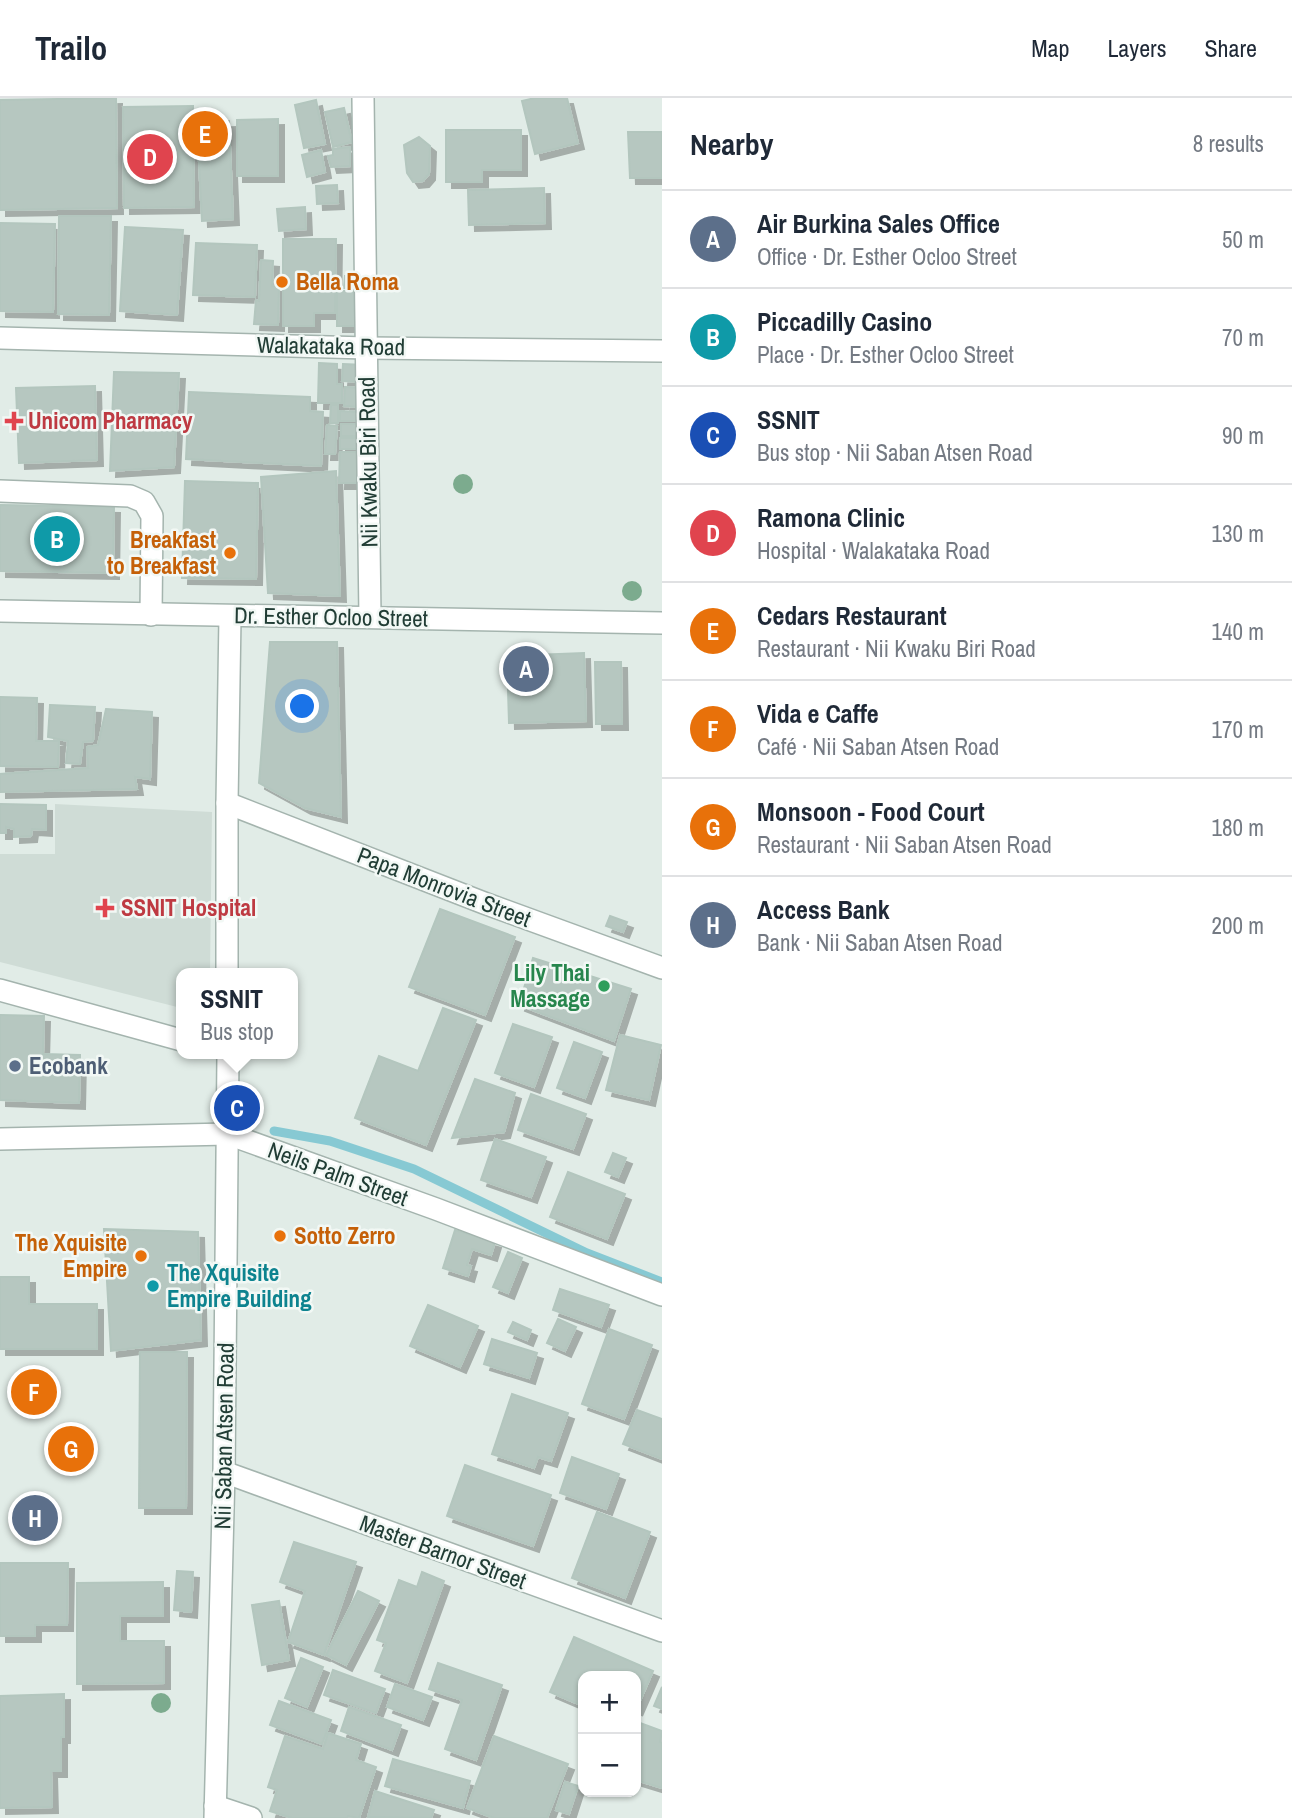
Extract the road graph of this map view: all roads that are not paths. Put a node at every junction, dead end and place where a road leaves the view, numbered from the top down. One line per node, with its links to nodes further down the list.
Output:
1 (363, 98): 3 (street, Nii Kwaku Biri Road)
2 (0, 338): 3 (street, Walakataka Road)
3 (367, 348): 4 (street, Walakataka Road); 9 (street, Nii Kwaku Biri Road)
4 (662, 351)
5 (0, 491): 7 (street)
6 (0, 611): 7 (street, Dr. Esther Ocloo Street)
7 (151, 615): 8 (street, Dr. Esther Ocloo Street)
8 (230, 617): 9 (street, Dr. Esther Ocloo Street); 11 (street)
9 (370, 617): 10 (street, Dr. Esther Ocloo Street)
10 (662, 623)
11 (227, 803): 12 (street); 13 (street, Papa Monrovia Street)
12 (228, 968)
13 (662, 968)
14 (0, 990): 15 (street)
15 (176, 1039)
16 (228, 1059): 17 (street, Nii Saban Atsen Road)
17 (228, 1134): 18 (street, Neils Palm Street); 19 (street, Neils Palm Street); 20 (street, Nii Saban Atsen Road)
18 (0, 1139)
19 (662, 1295)
20 (224, 1472): 21 (street, Master Barnor Street); 22 (street, Nii Saban Atsen Road)
21 (662, 1631)
22 (215, 1812): 23 (street)
23 (251, 1818)

